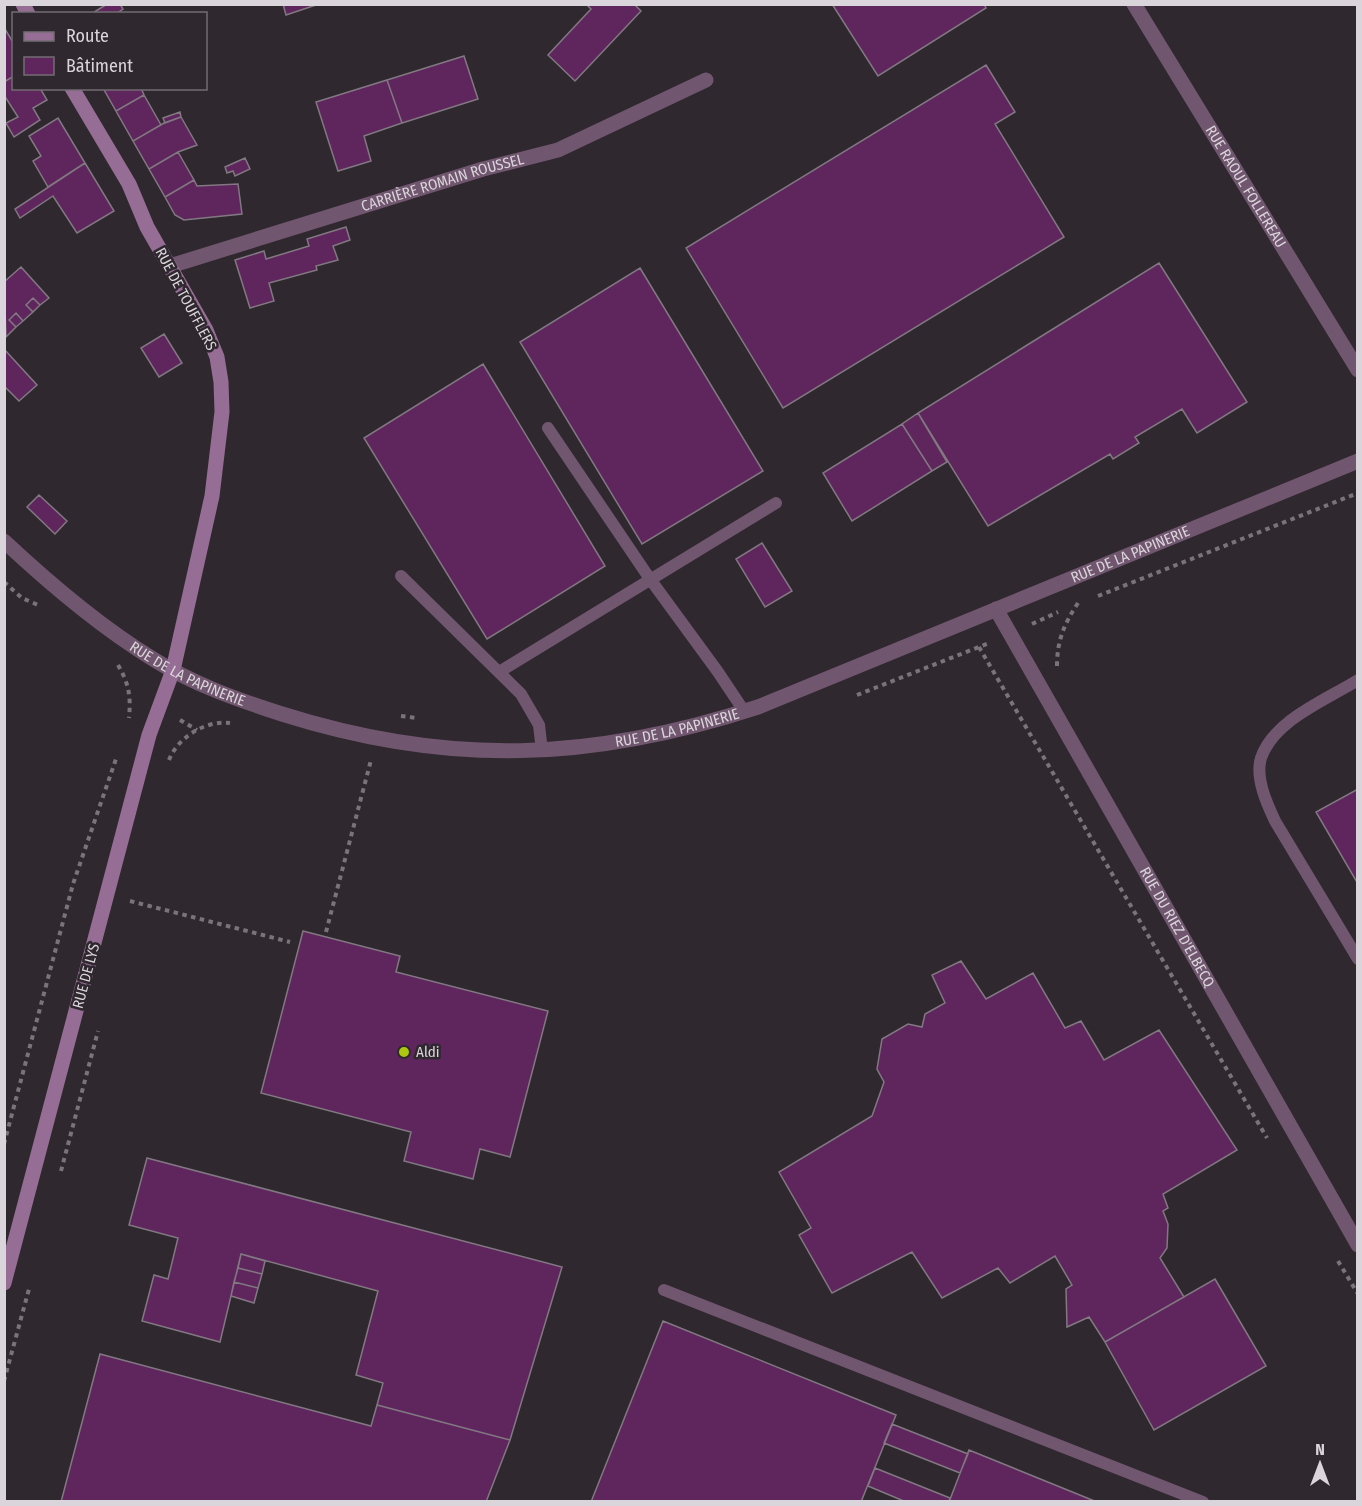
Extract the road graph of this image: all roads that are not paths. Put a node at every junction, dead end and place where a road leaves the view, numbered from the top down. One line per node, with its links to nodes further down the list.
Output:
1 (1134, 4): 5 (street, RUE RAOUL FOLLEREAU)
2 (706, 80): 4 (street, CARRIÈRE ROMAIN ROUSSEL)
3 (73, 90): 4 (street, RUE DE TOUFFLERS)
4 (170, 266): 13 (street, RUE DE TOUFFLERS)
5 (1358, 370)
6 (548, 428): 11 (lane)
7 (1358, 461): 12 (street, RUE DE LA PAPINERIE)
8 (776, 503): 11 (lane)
9 (4, 541): 13 (street, RUE DE LA PAPINERIE)
10 (401, 576): 14 (lane)
11 (650, 579): 14 (lane); 16 (lane)
12 (996, 609): 16 (street, RUE DE LA PAPINERIE); 19 (street, RUE DU RIEZ D'ELBECQ)
13 (173, 670): 17 (street, RUE DE LA PAPINERIE); 20 (street, RUE DE LYS)
14 (499, 672): 17 (lane)
15 (1358, 680): 18 (lane)
16 (744, 711): 17 (street, RUE DE LA PAPINERIE)
17 (542, 751)
18 (1358, 959)
19 (1358, 1245)
20 (4, 1283)
21 (664, 1290): 22 (lane)
22 (1203, 1502)

